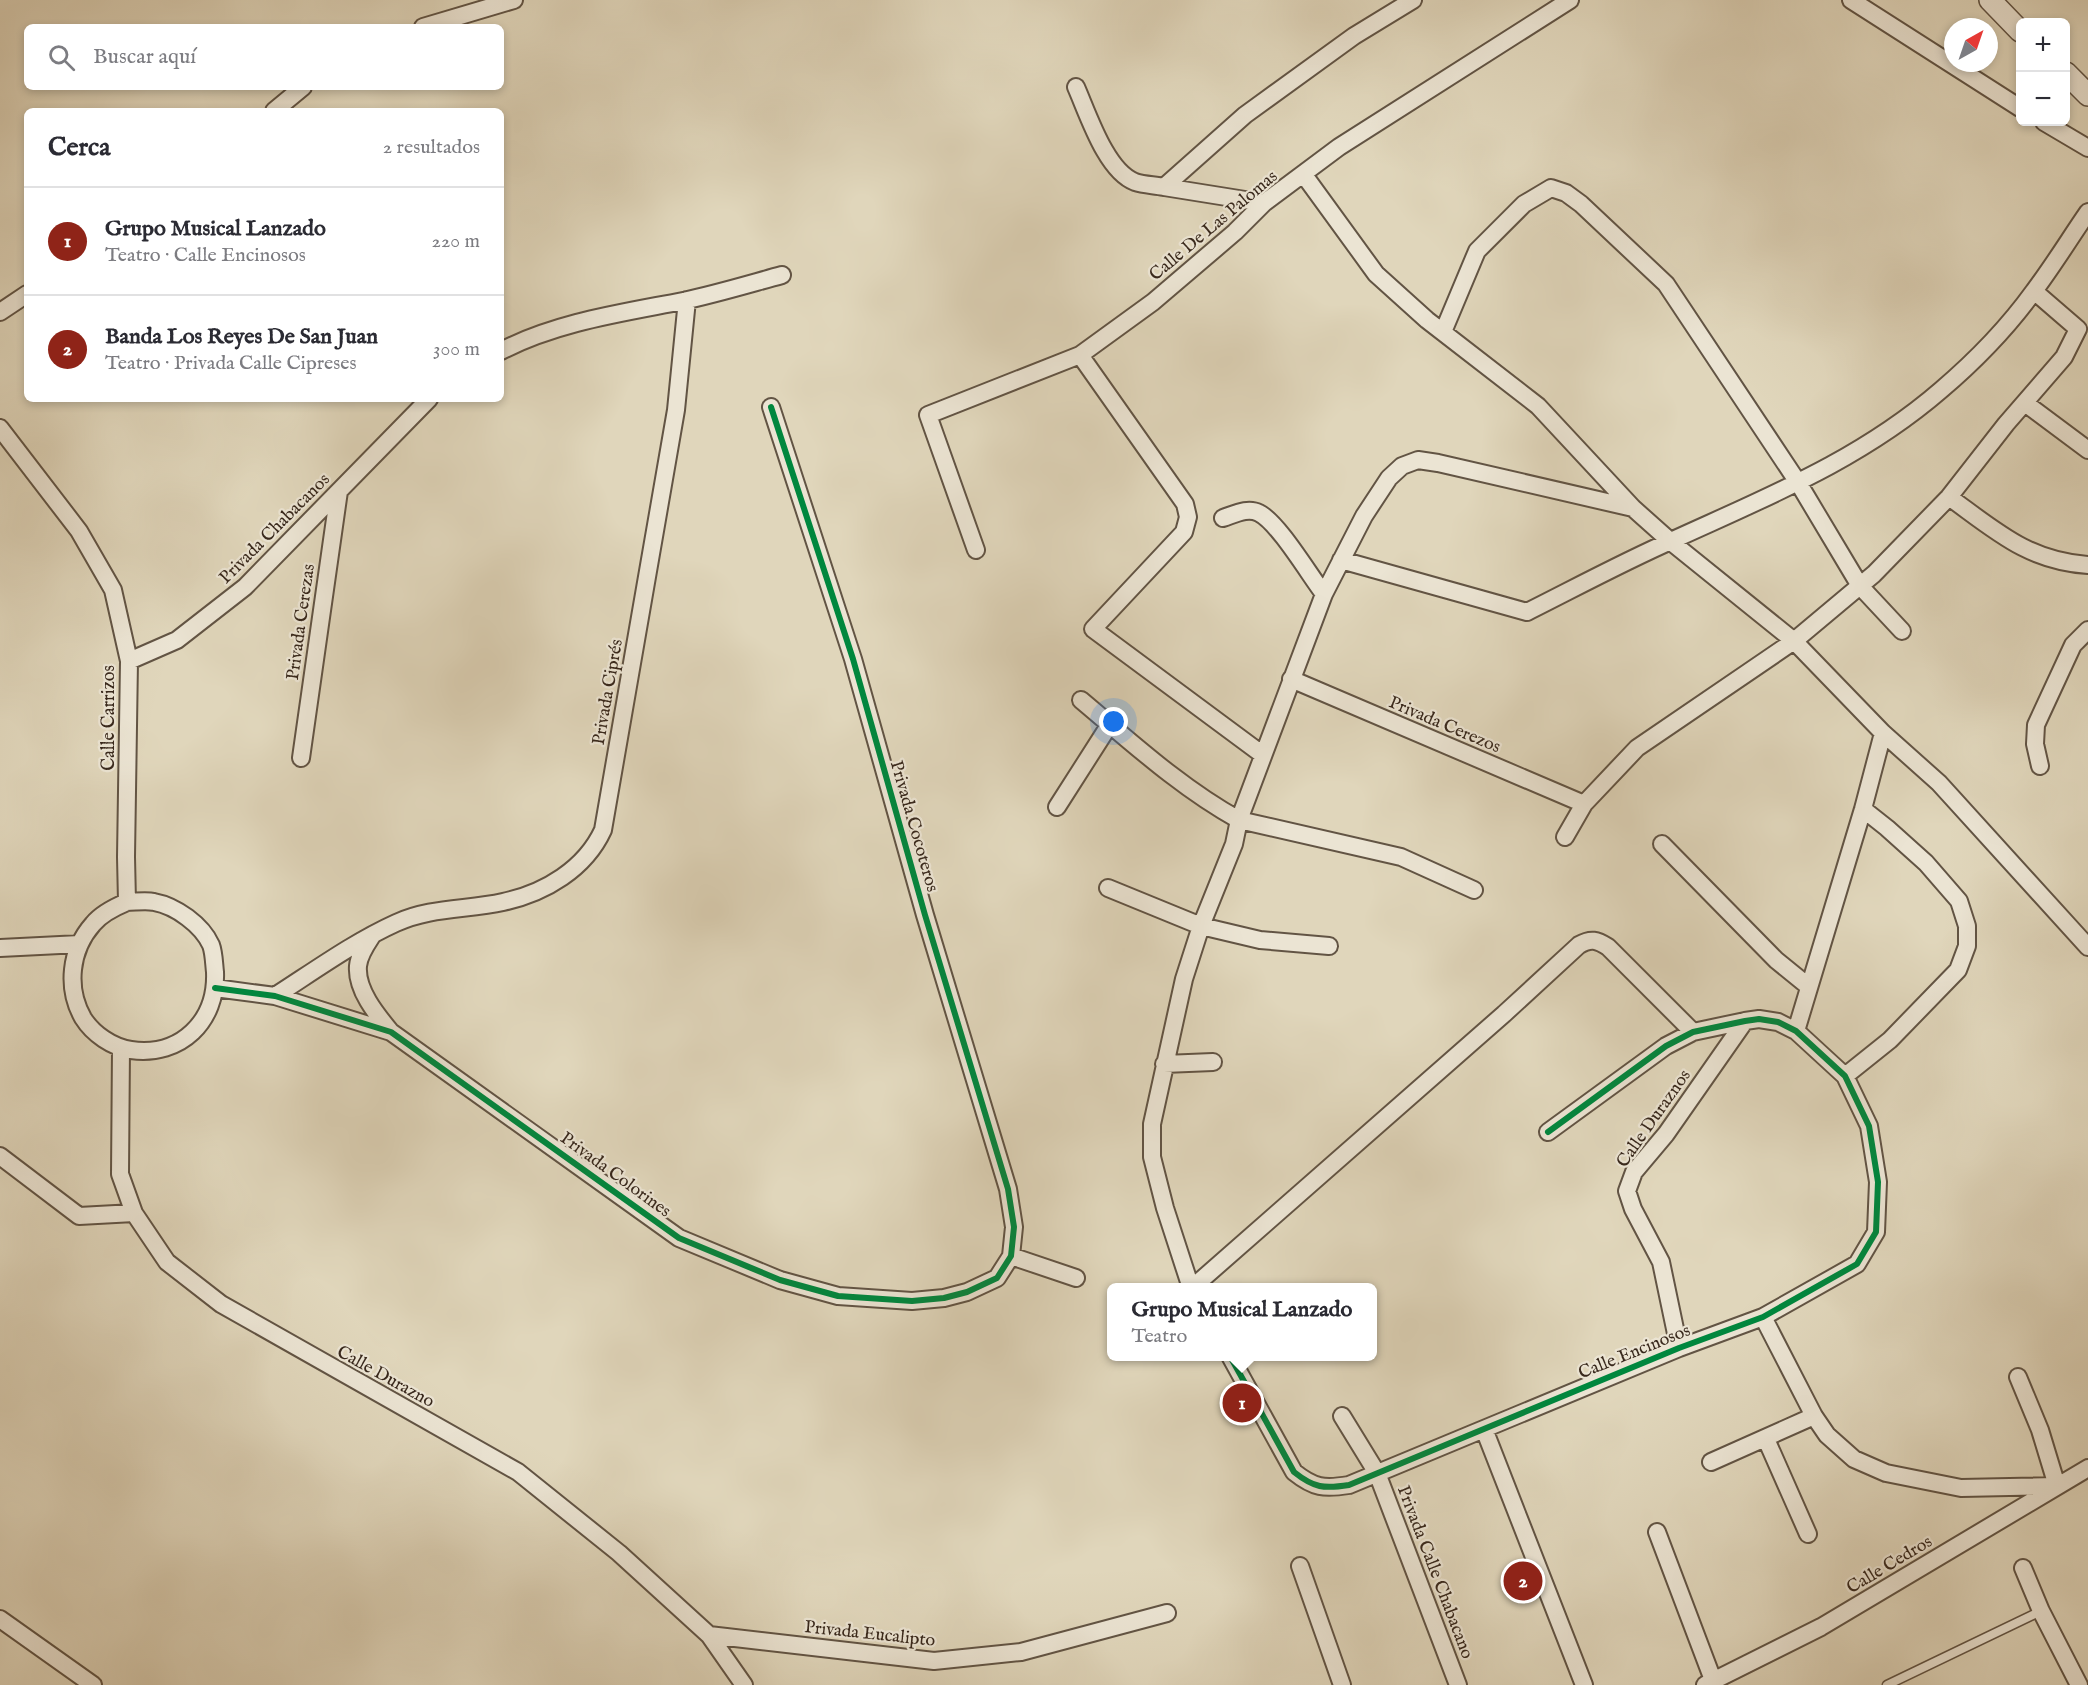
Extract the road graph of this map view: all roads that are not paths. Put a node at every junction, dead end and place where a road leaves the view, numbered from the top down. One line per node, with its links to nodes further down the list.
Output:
1 (514, 0): 6 (street)
2 (1413, 0): 17 (street)
3 (1570, 0): 16 (street, Calle De Las Palomas)
4 (1851, 0): 12 (street)
5 (1990, 0): 7 (street)
6 (433, 24)
7 (2016, 27)
8 (2070, 77): 11 (street)
9 (1076, 87): 17 (street)
10 (299, 90): 13 (street)
11 (2088, 94)
12 (2016, 105)
13 (277, 108)
14 (2051, 126): 15 (street)
15 (2088, 148)
16 (1304, 175): 18 (street, Calle De Las Palomas); 25 (street)
17 (1164, 187): 18 (street)
18 (1264, 203): 28 (street, Calle De Las Palomas)
19 (2088, 212): 21 (street)
20 (782, 275): 23 (street)
21 (2034, 291): 26 (street); 34 (street)
22 (24, 296): 24 (street)
23 (687, 300): 27 (street); 66 (street, Privada Ciprés)
24 (0, 312)
25 (1443, 332): 34 (street); 37 (street)
26 (2083, 334): 30 (street)
27 (504, 350)
28 (1080, 355): 40 (street, Calle De Las Palomas); 53 (street)
29 (426, 402): 35 (street, Privada Chabacanos)
30 (2025, 403): 33 (street); 36 (street)
31 (771, 407): 85 (street, Privada Cocoteros)
32 (0, 428): 48 (street, Calle Carrizos)
33 (2088, 450)
34 (1799, 484): 39 (street); 43 (street)
35 (339, 491): 48 (street, Privada Chabacanos); 54 (street, Privada Cerezas)
36 (1949, 497): 42 (street); 43 (street)
37 (1633, 508): 39 (street); 41 (street)
38 (1223, 518): 44 (street)
39 (1670, 541): 41 (street); 47 (street)
40 (976, 550)
41 (1341, 560): 44 (street)
42 (2088, 565)
43 (1860, 586): 46 (street); 47 (street)
44 (1324, 594): 49 (street)
45 (2088, 630): 55 (street)
46 (1902, 631)
47 (1794, 641): 52 (street); 56 (street)
48 (129, 661): 64 (street, Calle Carrizos)
49 (1291, 680): 53 (street); 56 (street, Privada Cerezos)
50 (1081, 699): 51 (street)
51 (1110, 724): 57 (street); 59 (street)
52 (1883, 733): 58 (street); 69 (street)
53 (1263, 755): 59 (street)
54 (302, 758)
55 (2040, 766)
56 (1584, 804): 60 (street)
57 (1057, 807)
58 (1863, 809): 71 (street); 81 (street)
59 (1239, 820): 63 (street); 65 (street)
60 (1565, 837)
61 (1662, 844): 71 (street)
62 (1108, 888): 65 (street)
63 (1474, 890)
64 (127, 902): 67 (street); 72 (street)
65 (1201, 926): 68 (street); 80 (street)
66 (372, 935): 73 (street, Privada Ciprés); 76 (street)
67 (80, 944): 70 (street); 78 (street)
68 (1329, 946)
69 (2088, 947)
70 (0, 948)
71 (1808, 986): 75 (street)
72 (215, 988): 73 (street, Privada Colorines); 78 (street)
73 (275, 996): 76 (street, Privada Colorines)
74 (1746, 1021): 75 (street); 77 (street); 90 (street, Calle Duraznos)
75 (1796, 1031): 81 (street, Calle Encinosos)
76 (391, 1032): 85 (street, Privada Colorines)
77 (1693, 1032): 82 (street); 88 (street)
78 (121, 1048): 84 (street, Calle Durazno)
79 (1213, 1062): 80 (street)
80 (1164, 1064): 87 (street)
81 (1845, 1076): 89 (street, Calle Encinosos)
82 (1548, 1132)
83 (0, 1156): 84 (street)
84 (134, 1213): 108 (street, Calle Durazno)
85 (1011, 1256): 86 (street)
86 (1076, 1278)
87 (1191, 1283)
88 (1197, 1283)
89 (1763, 1317): 90 (street, Calle Encinosos); 94 (street)
90 (1679, 1348): 95 (street, Calle Encinosos)
91 (1233, 1361): 99 (street, Calle Encinosos)
92 (2019, 1377): 100 (street)
93 (1342, 1416): 99 (street, Privada Calle Chabacano)
94 (1814, 1416): 96 (street); 100 (street)
95 (1484, 1429): 99 (street, Calle Encinosos); 114 (street)
96 (1766, 1439): 97 (street); 102 (street)
97 (1711, 1462)
98 (2088, 1468): 100 (street, Calle Cedros)
99 (1377, 1473): 113 (street, Privada Calle Chabacano)
100 (2057, 1486): 109 (street, Calle Cedros)
101 (1657, 1532): 109 (street)
102 (1808, 1534)
103 (1300, 1566): 112 (street)
104 (2023, 1568): 105 (street)
105 (2041, 1611): 115 (lane); 116 (street)
106 (1167, 1613): 108 (street, Privada Eucalipto)
107 (0, 1619): 110 (street)
108 (709, 1635): 111 (street, Calle Durazno)
109 (1709, 1683)
110 (93, 1685)
111 (744, 1685)
112 (1342, 1685)
113 (1458, 1685)
114 (1584, 1685)
115 (1887, 1685)
116 (2079, 1685)

